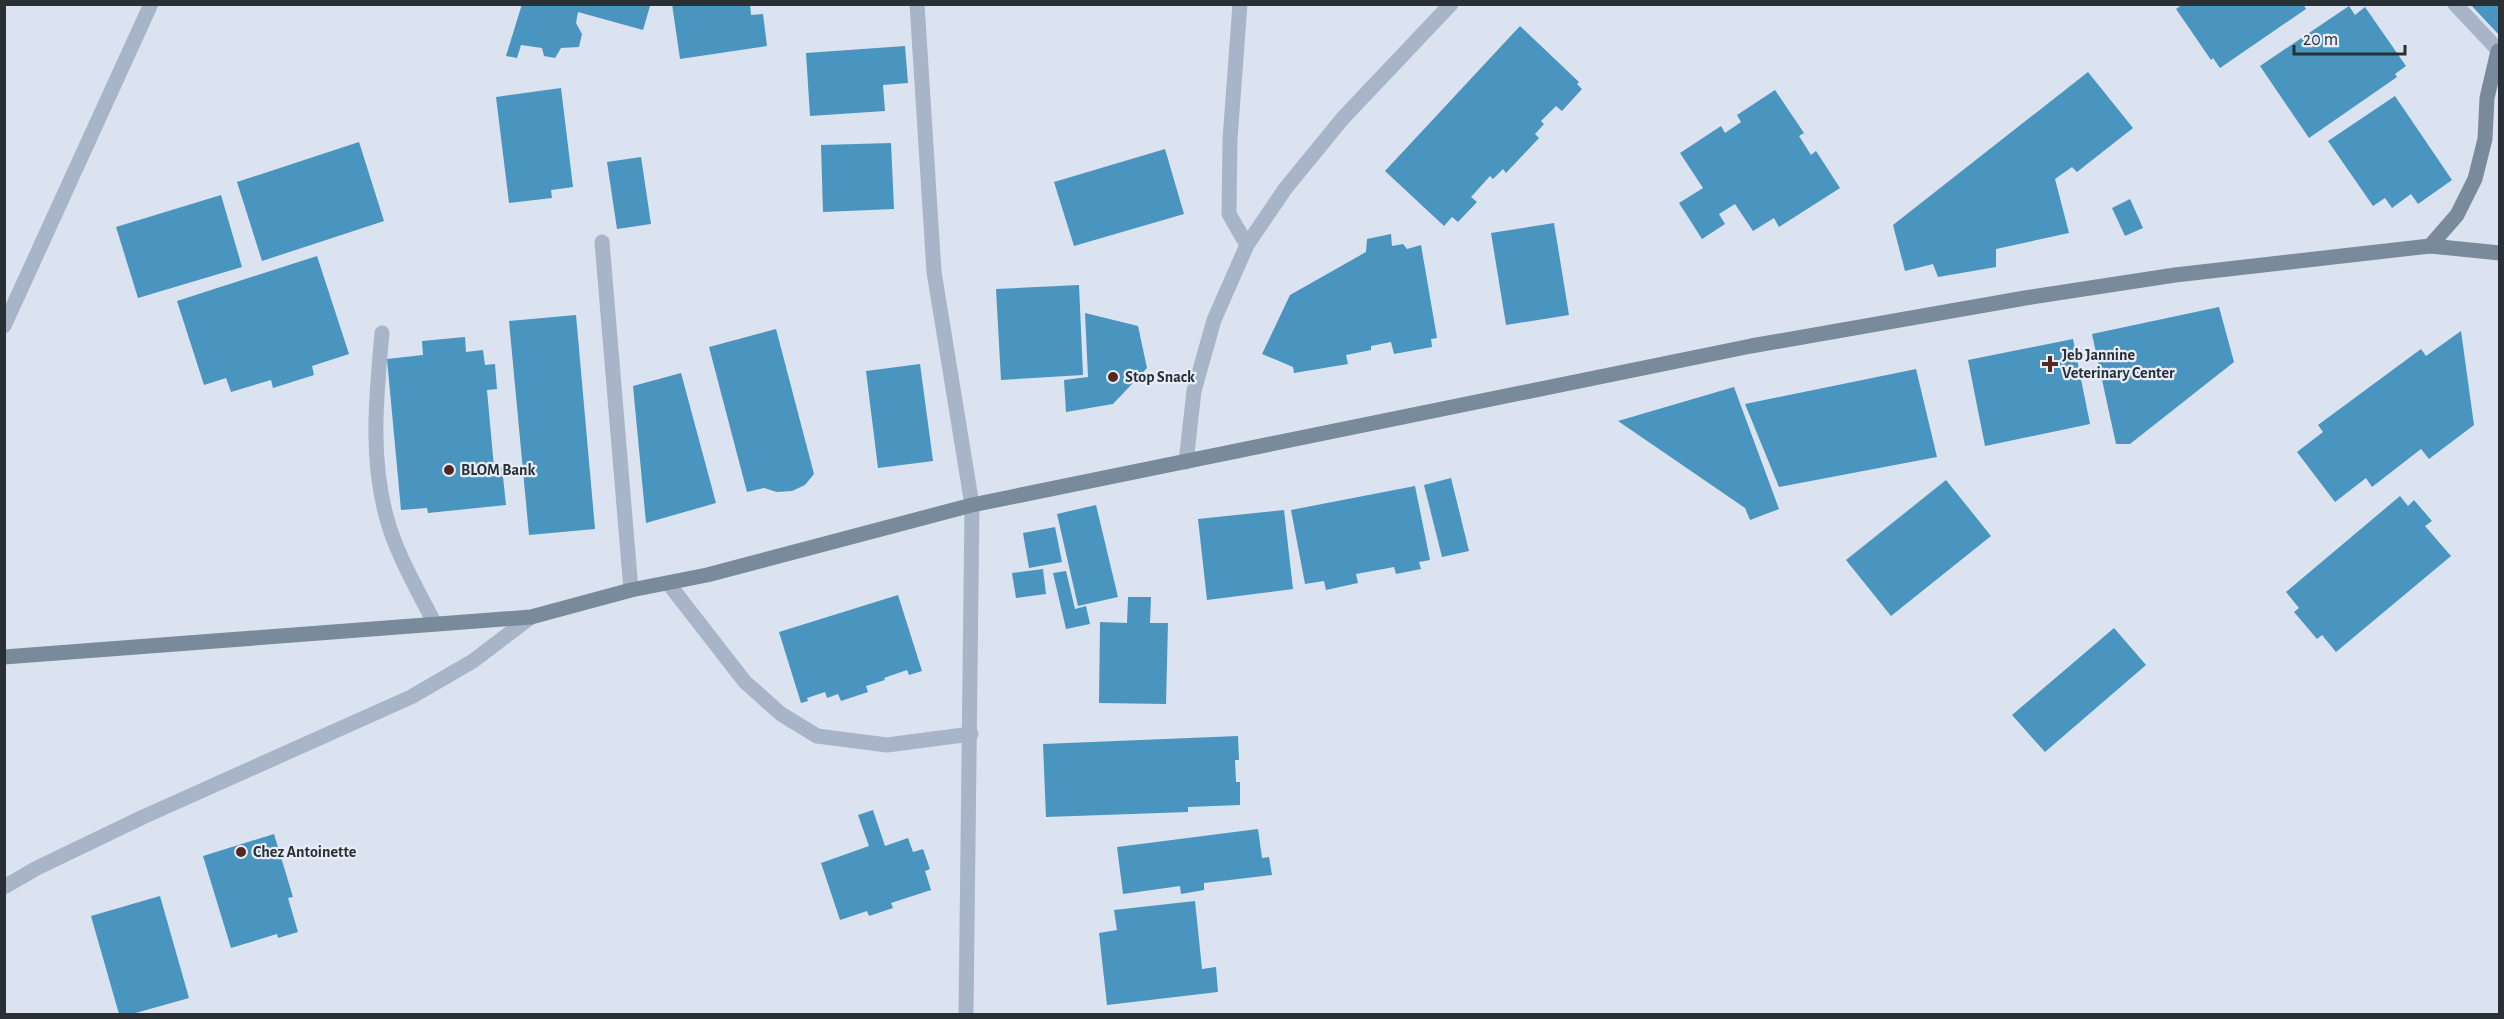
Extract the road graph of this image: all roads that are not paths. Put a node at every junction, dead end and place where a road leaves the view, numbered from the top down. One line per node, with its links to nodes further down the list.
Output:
1 (151, 4): 11 (street)
2 (916, 4): 14 (street)
3 (1240, 4): 8 (street)
4 (1451, 4): 8 (street)
5 (2455, 4): 6 (street)
6 (2499, 52): 9 (main road)
7 (602, 242): 16 (street)
8 (1247, 245): 13 (street)
9 (2430, 246): 10 (main road); 13 (main road)
10 (2499, 253)
11 (4, 326)
12 (382, 333): 18 (street)
13 (1186, 462): 14 (main road)
14 (972, 505): 15 (main road); 20 (street)
15 (668, 583): 16 (main road); 20 (street)
16 (631, 590): 17 (main road)
17 (531, 617): 18 (main road); 21 (street)
18 (435, 624): 19 (main road)
19 (4, 657)
20 (970, 734): 22 (street)
21 (4, 887)
22 (966, 1014)

